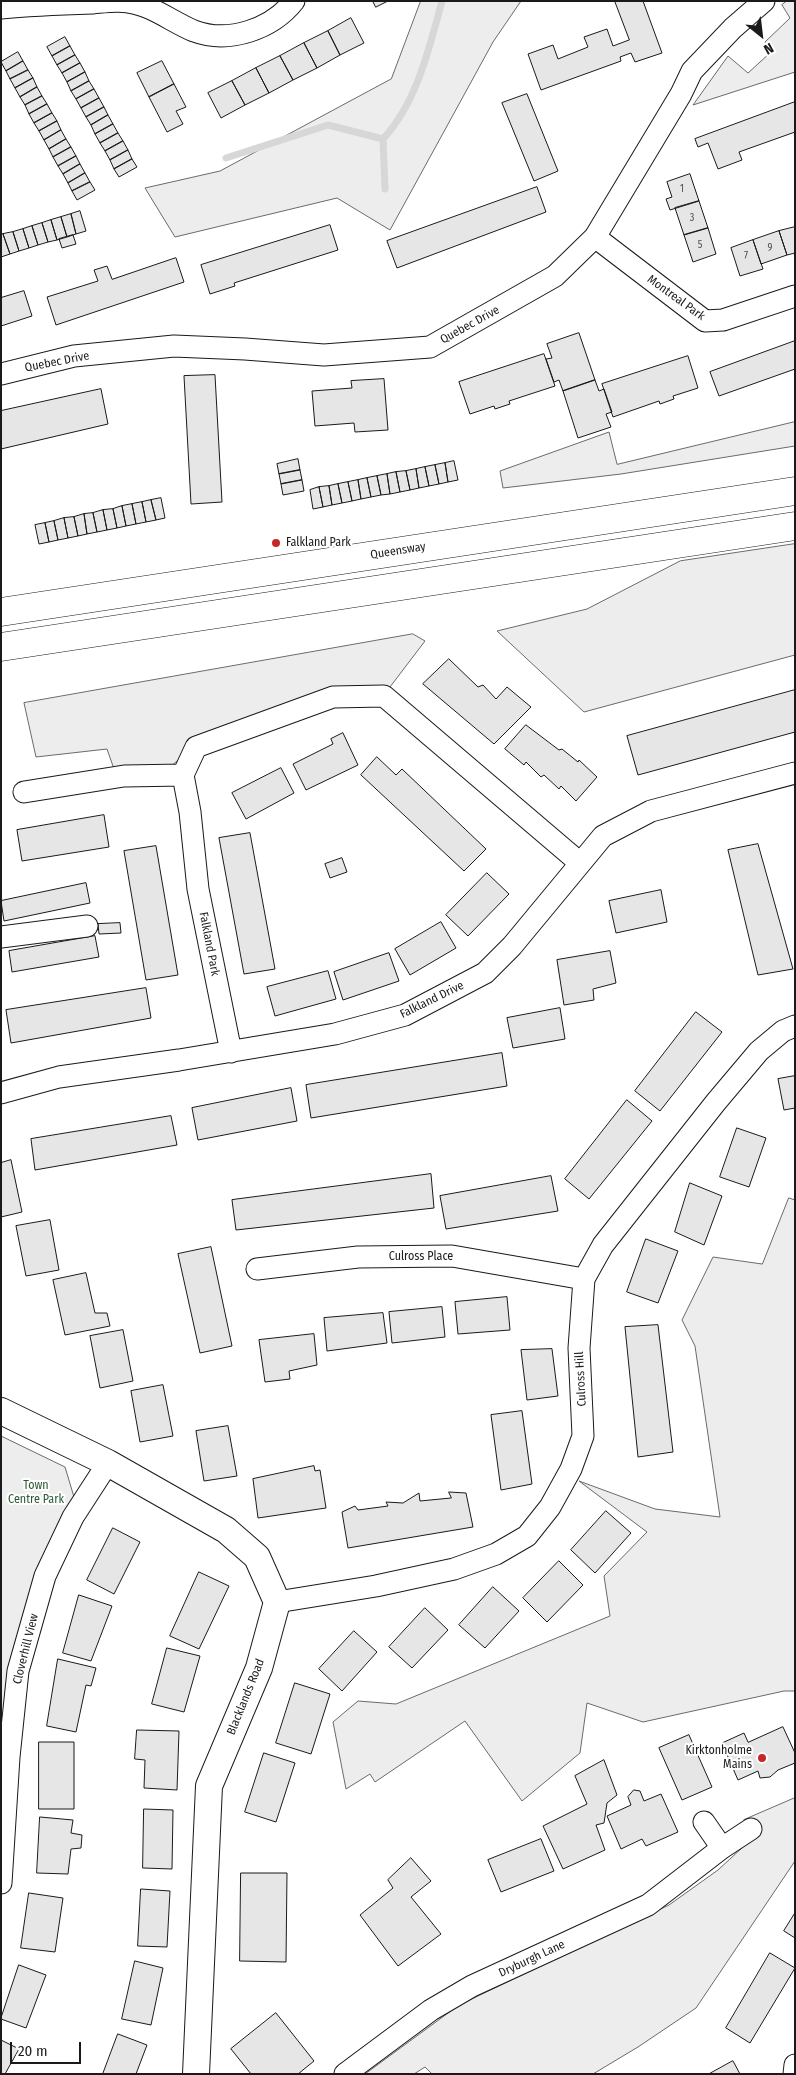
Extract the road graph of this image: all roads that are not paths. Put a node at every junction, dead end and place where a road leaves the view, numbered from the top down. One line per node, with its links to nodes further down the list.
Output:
1 (294, 1): 3 (street)
2 (764, 1): 4 (street, Quebec Drive)
3 (1, 8)
4 (595, 237): 5 (street, Montreal Park); 6 (street, Quebec Drive)
5 (795, 296)
6 (1, 374)
7 (795, 491): 9 (highway, Queensway)
8 (795, 526): 10 (highway)
9 (1, 612)
10 (1, 647)
11 (795, 773): 14 (street, Falkland Drive)
12 (183, 775): 13 (street); 14 (street); 18 (street, Falkland Park)
13 (24, 792)
14 (580, 864): 18 (street, Falkland Drive)
15 (87, 926): 16 (street)
16 (1, 937)
17 (795, 1026): 21 (street, Culross Hill)
18 (231, 1052): 19 (street, Falkland Drive)
19 (1, 1093)
20 (258, 1269): 21 (street, Culross Place)
21 (584, 1279): 24 (street, Culross Hill)
22 (1, 1411): 23 (street)
23 (108, 1462): 24 (street); 28 (street, Cloverhill View)
24 (277, 1602): 30 (street, Blacklands Road)
25 (704, 1822): 27 (street)
26 (751, 1829): 27 (street, Dryburgh Lane)
27 (722, 1848): 31 (street, Dryburgh Lane)
28 (1, 1883)
29 (795, 2065): 32 (street)
30 (196, 2074)
31 (345, 2074)
32 (794, 2074)

